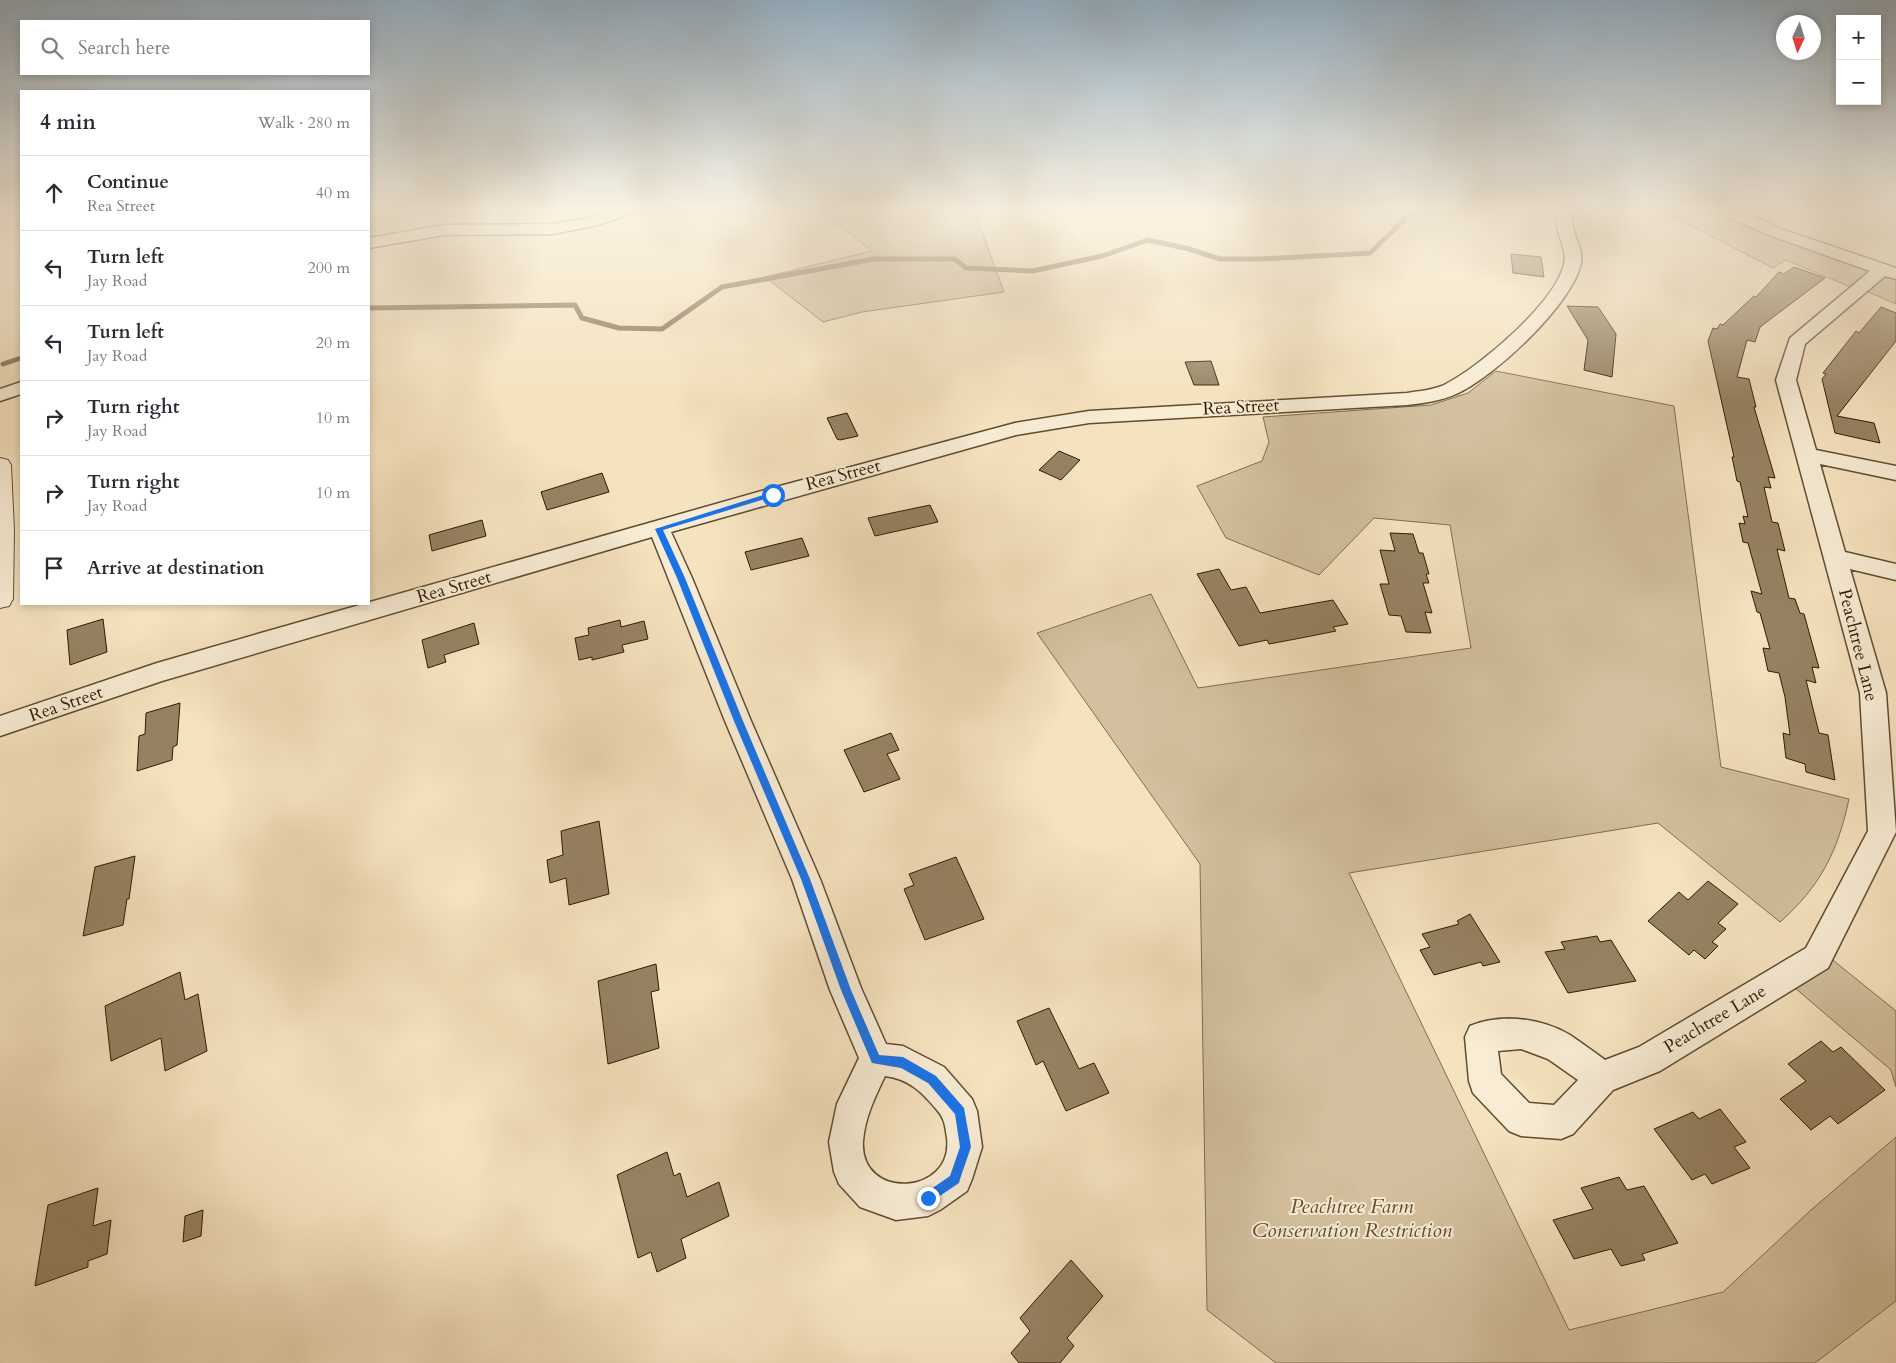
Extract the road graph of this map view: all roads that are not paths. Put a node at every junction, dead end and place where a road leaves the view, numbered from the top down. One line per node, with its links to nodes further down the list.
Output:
1 (1568, 275): 8 (street, Rea Street)
2 (1885, 275): 5 (street, Peachtree Lane)
3 (20, 388): 4 (street)
4 (0, 395)
5 (1807, 455): 7 (street); 9 (street, Peachtree Lane)
6 (0, 465): 11 (street)
7 (1896, 473)
8 (659, 529): 12 (street, Rea Street); 13 (street)
9 (1836, 558): 10 (street); 14 (street, Peachtree Lane)
10 (1896, 572)
11 (0, 599)
12 (0, 726)
13 (876, 1060): 13 (street)
14 (1602, 1078)

